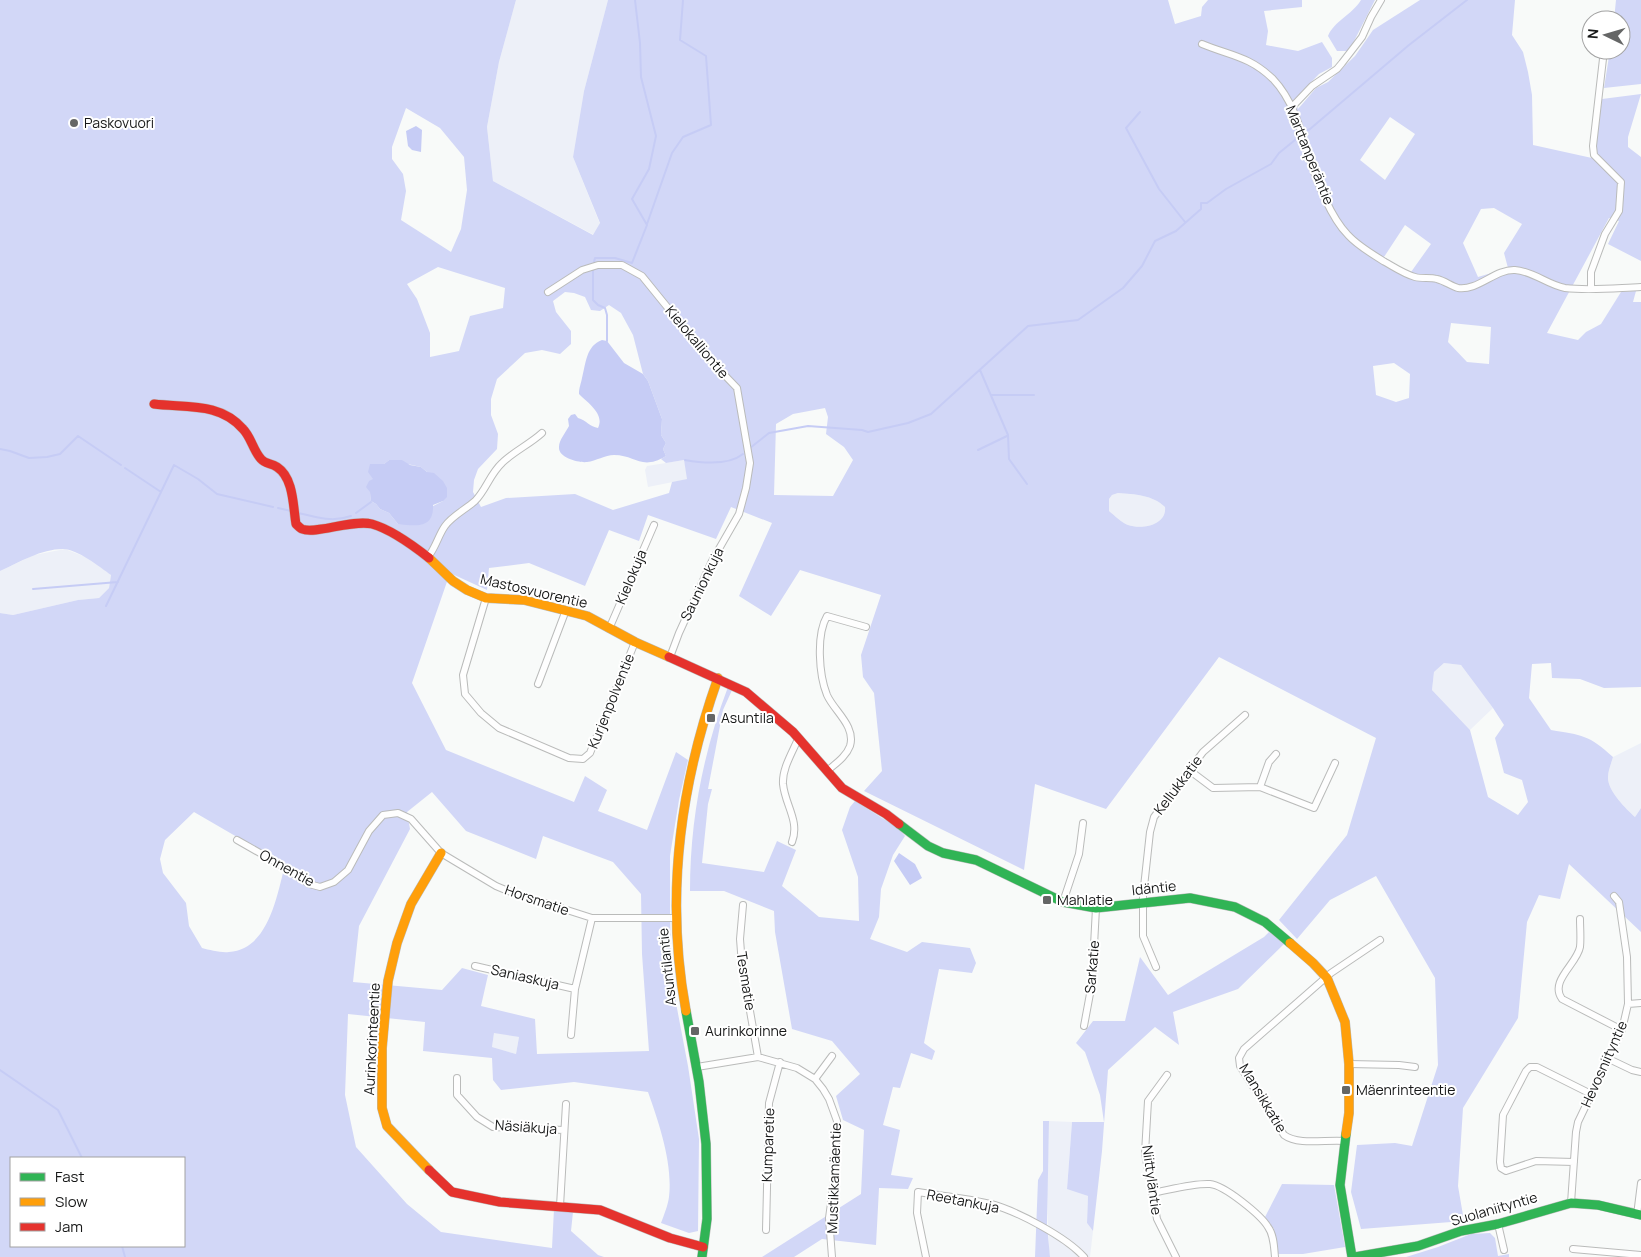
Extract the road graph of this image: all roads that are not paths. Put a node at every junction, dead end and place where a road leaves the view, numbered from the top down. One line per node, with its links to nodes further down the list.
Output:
1 (1381, 0): 4 (street)
2 (1202, 44): 4 (street, Marttanperäntie)
3 (1603, 60): 6 (street)
4 (1292, 106): 6 (street, Marttanperäntie)
5 (1641, 287): 6 (street, Marttanperäntie)
6 (1591, 289)
7 (548, 292): 10 (street, Kielokalliontie)
8 (154, 404): 12 (street, Mastosvuorentie)
9 (542, 433): 12 (street)
10 (739, 514): 18 (street, Saunionkuja)
11 (654, 525): 16 (street, Kielokuja)
12 (428, 556): 13 (street, Mastosvuorentie)
13 (486, 598): 14 (street, Mastosvuorentie); 17 (street, Kurjenpolventie)
14 (566, 610): 16 (street, Mastosvuorentie); 20 (street)
15 (866, 626): 26 (street)
16 (609, 628): 17 (street, Mastosvuorentie)
17 (635, 642): 18 (street, Mastosvuorentie)
18 (670, 657): 19 (street, Mastosvuorentie)
19 (718, 678): 22 (street, Idäntie); 39 (street, Asuntilantie)
20 (538, 684)
21 (1245, 714): 25 (street, Kellukkatie)
22 (798, 739): 26 (street, Idäntie); 31 (street)
23 (1276, 754): 27 (street)
24 (1335, 763): 27 (street)
25 (1189, 770): 27 (street); 35 (street, Kellukkatie)
26 (827, 771): 34 (street, Idäntie)
27 (1260, 787)
28 (1083, 823): 34 (street)
29 (418, 826): 30 (street, Onnentie); 32 (street, Horsmatie)
30 (237, 840)
31 (792, 842)
32 (441, 853): 38 (street, Horsmatie); 70 (street, Aurinkorinteentie)
33 (1614, 896): 47 (street, Hevosniityntie)
34 (1063, 902): 37 (street, Idäntie)
35 (1143, 903): 37 (street, Idäntie); 43 (street, Kellukkatie); 44 (street, Idäntie)
36 (743, 905): 52 (street, Tesmatie)
37 (1096, 908): 48 (street, Sarkatie)
38 (592, 918): 39 (street, Horsmatie); 45 (street)
39 (676, 918): 56 (street, Asuntilantie)
40 (1580, 919): 49 (street)
41 (1380, 940): 44 (street)
42 (475, 966): 45 (street, Saniaskuja)
43 (1156, 967)
44 (1326, 978): 55 (street, Idäntie); 65 (street, Mansikkatie)
45 (575, 989): 50 (street)
46 (1641, 1003): 47 (street)
47 (1628, 1004): 49 (street, Hevosniityntie)
48 (1084, 1026)
49 (1622, 1030): 53 (street, Hevosniityntie)
50 (572, 1035)
51 (832, 1056): 61 (street)
52 (758, 1057): 54 (street, Mustikkamäentie); 56 (street, Mustikkamäentie)
53 (1609, 1059): 58 (street); 62 (street, Hevosniityntie)
54 (780, 1062): 61 (street, Mustikkamäentie); 73 (street, Kumparetie)
55 (1349, 1064): 57 (street); 65 (street, Idäntie)
56 (696, 1067): 74 (street, Asuntilantie)
57 (1415, 1067)
58 (1641, 1072)
59 (1168, 1075): 68 (street, Niittyläntie)
60 (457, 1078): 64 (street, Näsiäkuja)
61 (815, 1079): 79 (street, Mustikkamäentie)
62 (1591, 1094): 66 (street, Hevosniityntie); 66 (street)
63 (566, 1104): 64 (street)
64 (564, 1130): 70 (street)
65 (1346, 1141): 84 (street, Idäntie)
66 (1574, 1162): 69 (street, Hevosniityntie)
67 (1641, 1183): 71 (street)
68 (1152, 1193): 82 (street, Niittyläntie); 83 (street)
69 (1571, 1202): 71 (street, Suolaniityntie); 72 (street, Suolaniityntie)
70 (560, 1206): 74 (street, Aurinkorinteentie)
71 (1639, 1215)
72 (1498, 1224): 76 (street); 84 (street, Suolaniityntie)
73 (766, 1230)
74 (703, 1247): 78 (street, Asuntilantie)
75 (1573, 1249): 77 (street)
76 (1504, 1250)
77 (1641, 1255)
78 (702, 1257)
79 (832, 1257)
80 (926, 1257): 81 (street, Reetankuja)
81 (1084, 1257)
82 (1176, 1257)
83 (1275, 1257)
84 (1354, 1257)

